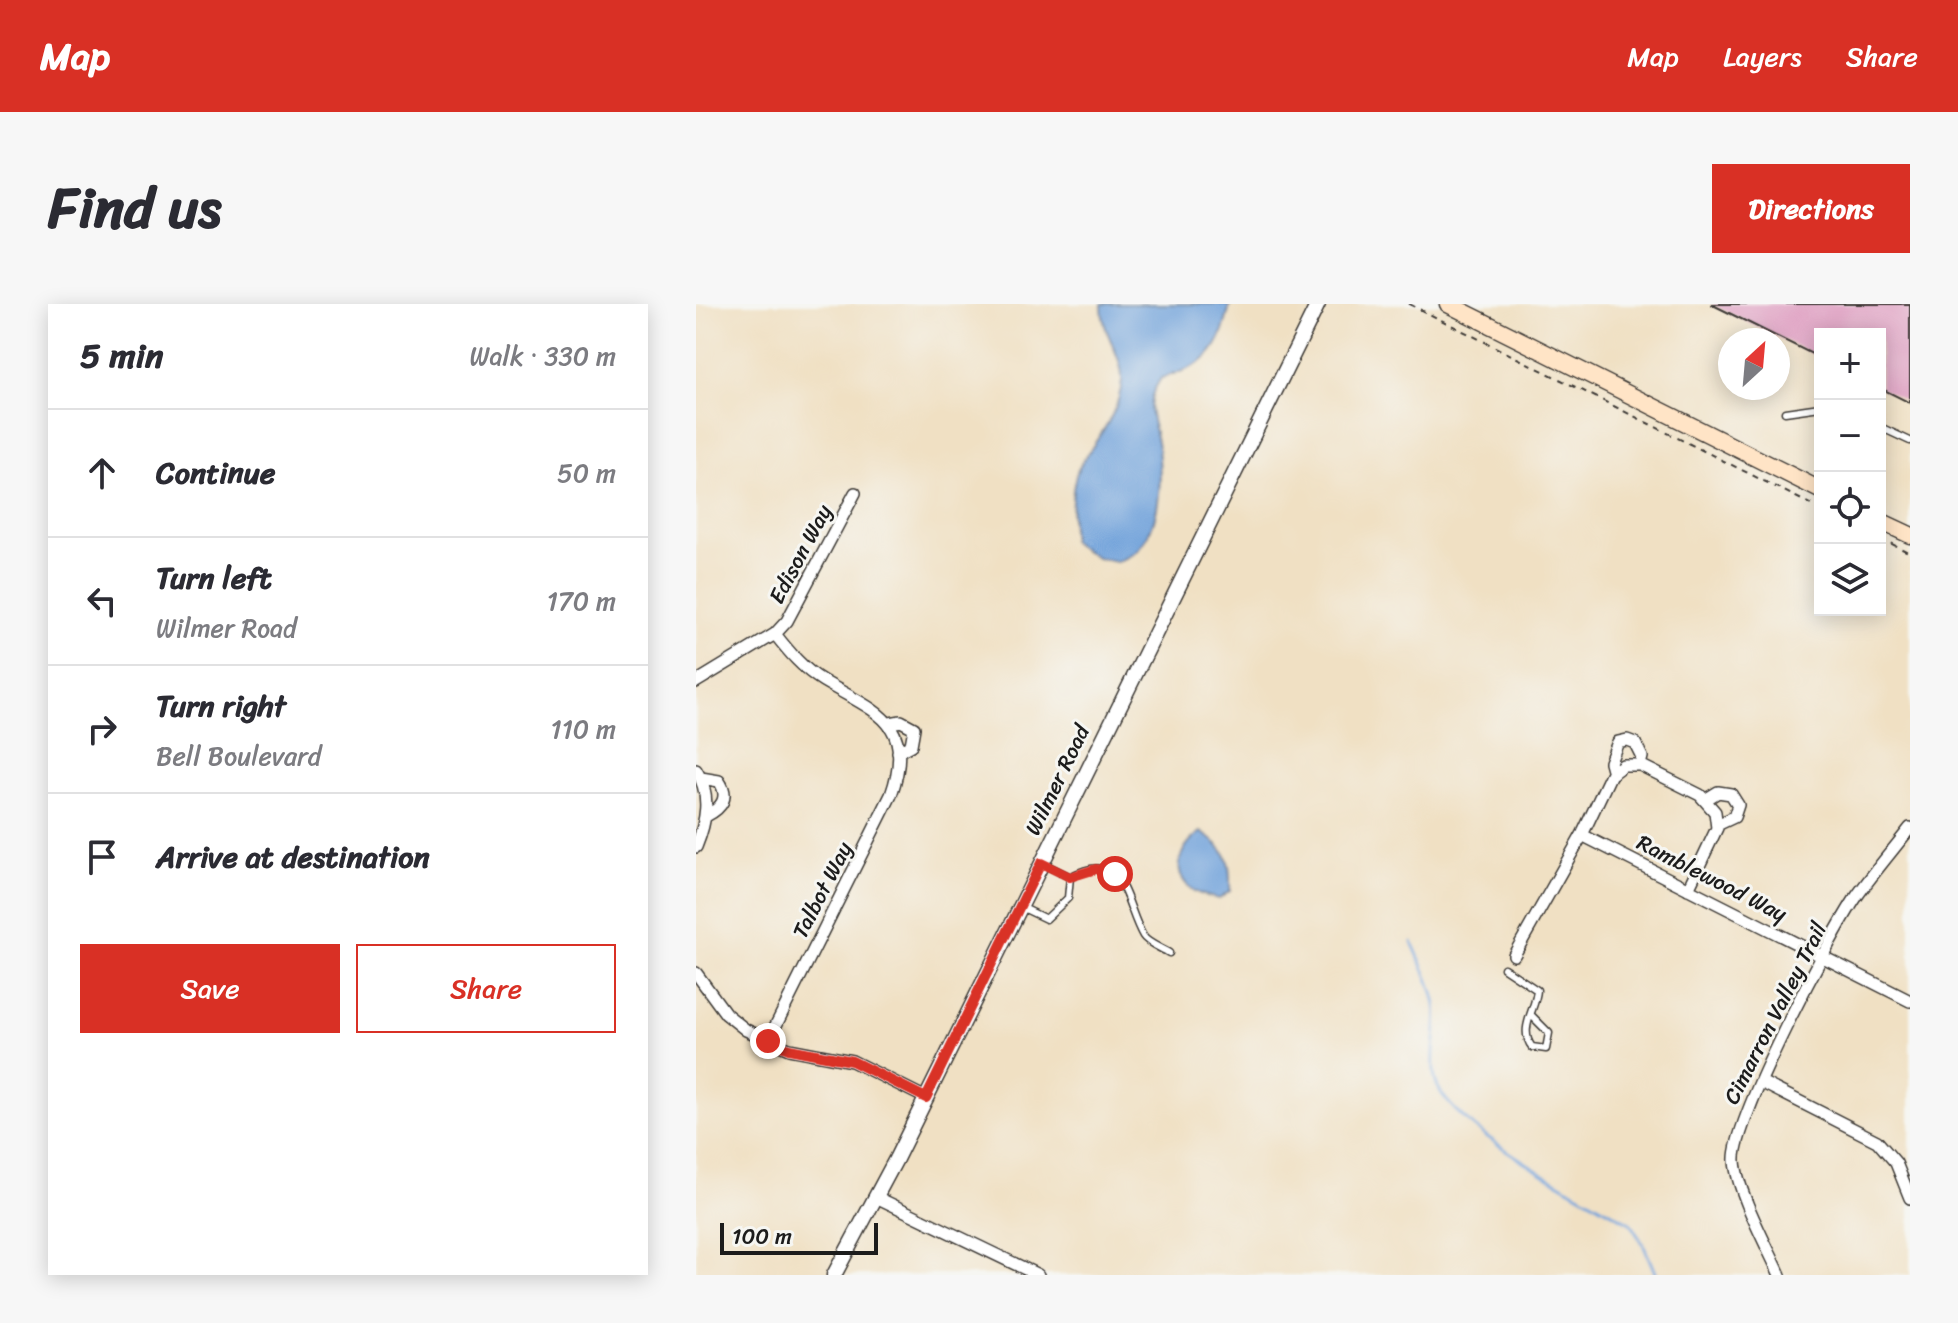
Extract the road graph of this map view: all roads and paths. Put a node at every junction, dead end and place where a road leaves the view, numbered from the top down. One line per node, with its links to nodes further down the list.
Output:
1 (1318, 304): 28 (street, Wilmer Road)
2 (1409, 304): 10 (path)
3 (1448, 304): 8 (main road)
4 (1814, 408): 5 (lane)
5 (1785, 412)
6 (1886, 430): 7 (lane)
7 (1910, 441)
8 (1814, 487)
9 (855, 493): 15 (street, Edison Way)
10 (1814, 506)
11 (1886, 524): 12 (main road)
12 (1910, 535)
13 (1886, 541): 14 (path)
14 (1910, 553)
15 (775, 634): 16 (street, Edison Way); 17 (street, Talbot Way)
16 (696, 682)
17 (890, 723): 18 (street, Talbot Way); 18 (street, Talbot Way)
18 (898, 752): 39 (street, Talbot Way)
19 (1640, 765): 20 (street); 20 (street); 22 (street)
20 (1613, 773): 26 (street)
21 (699, 774): 23 (street); 23 (street)
22 (1705, 800): 24 (street); 24 (street)
23 (706, 816): 27 (street)
24 (1717, 825): 30 (street)
25 (1910, 828): 34 (street, Cimarron Valley Trail)
26 (1582, 835): 30 (street, Ramblewood Way); 33 (street)
27 (696, 847)
28 (1041, 863): 29 (lane); 31 (street, Wilmer Road)
29 (1070, 877): 31 (lane); 32 (lane)
30 (1688, 889): 34 (street, Ramblewood Way)
31 (1019, 907): 41 (street, Wilmer Road)
32 (1169, 953)
33 (1514, 955)
34 (1823, 956): 37 (street, Ramblewood Way); 40 (street, Cimarron Valley Trail)
35 (1504, 968): 38 (lane)
36 (696, 973): 39 (street)
37 (1910, 1001)
38 (1531, 1015): 38 (lane)
39 (768, 1041): 41 (street)
40 (1761, 1082): 43 (street); 46 (street, Cimarron Valley Trail)
41 (926, 1098): 42 (street, Wilmer Road)
42 (876, 1197): 44 (street, Wilmer Road); 45 (street)
43 (1910, 1198)
44 (834, 1275)
45 (1038, 1275)
46 (1780, 1275)

